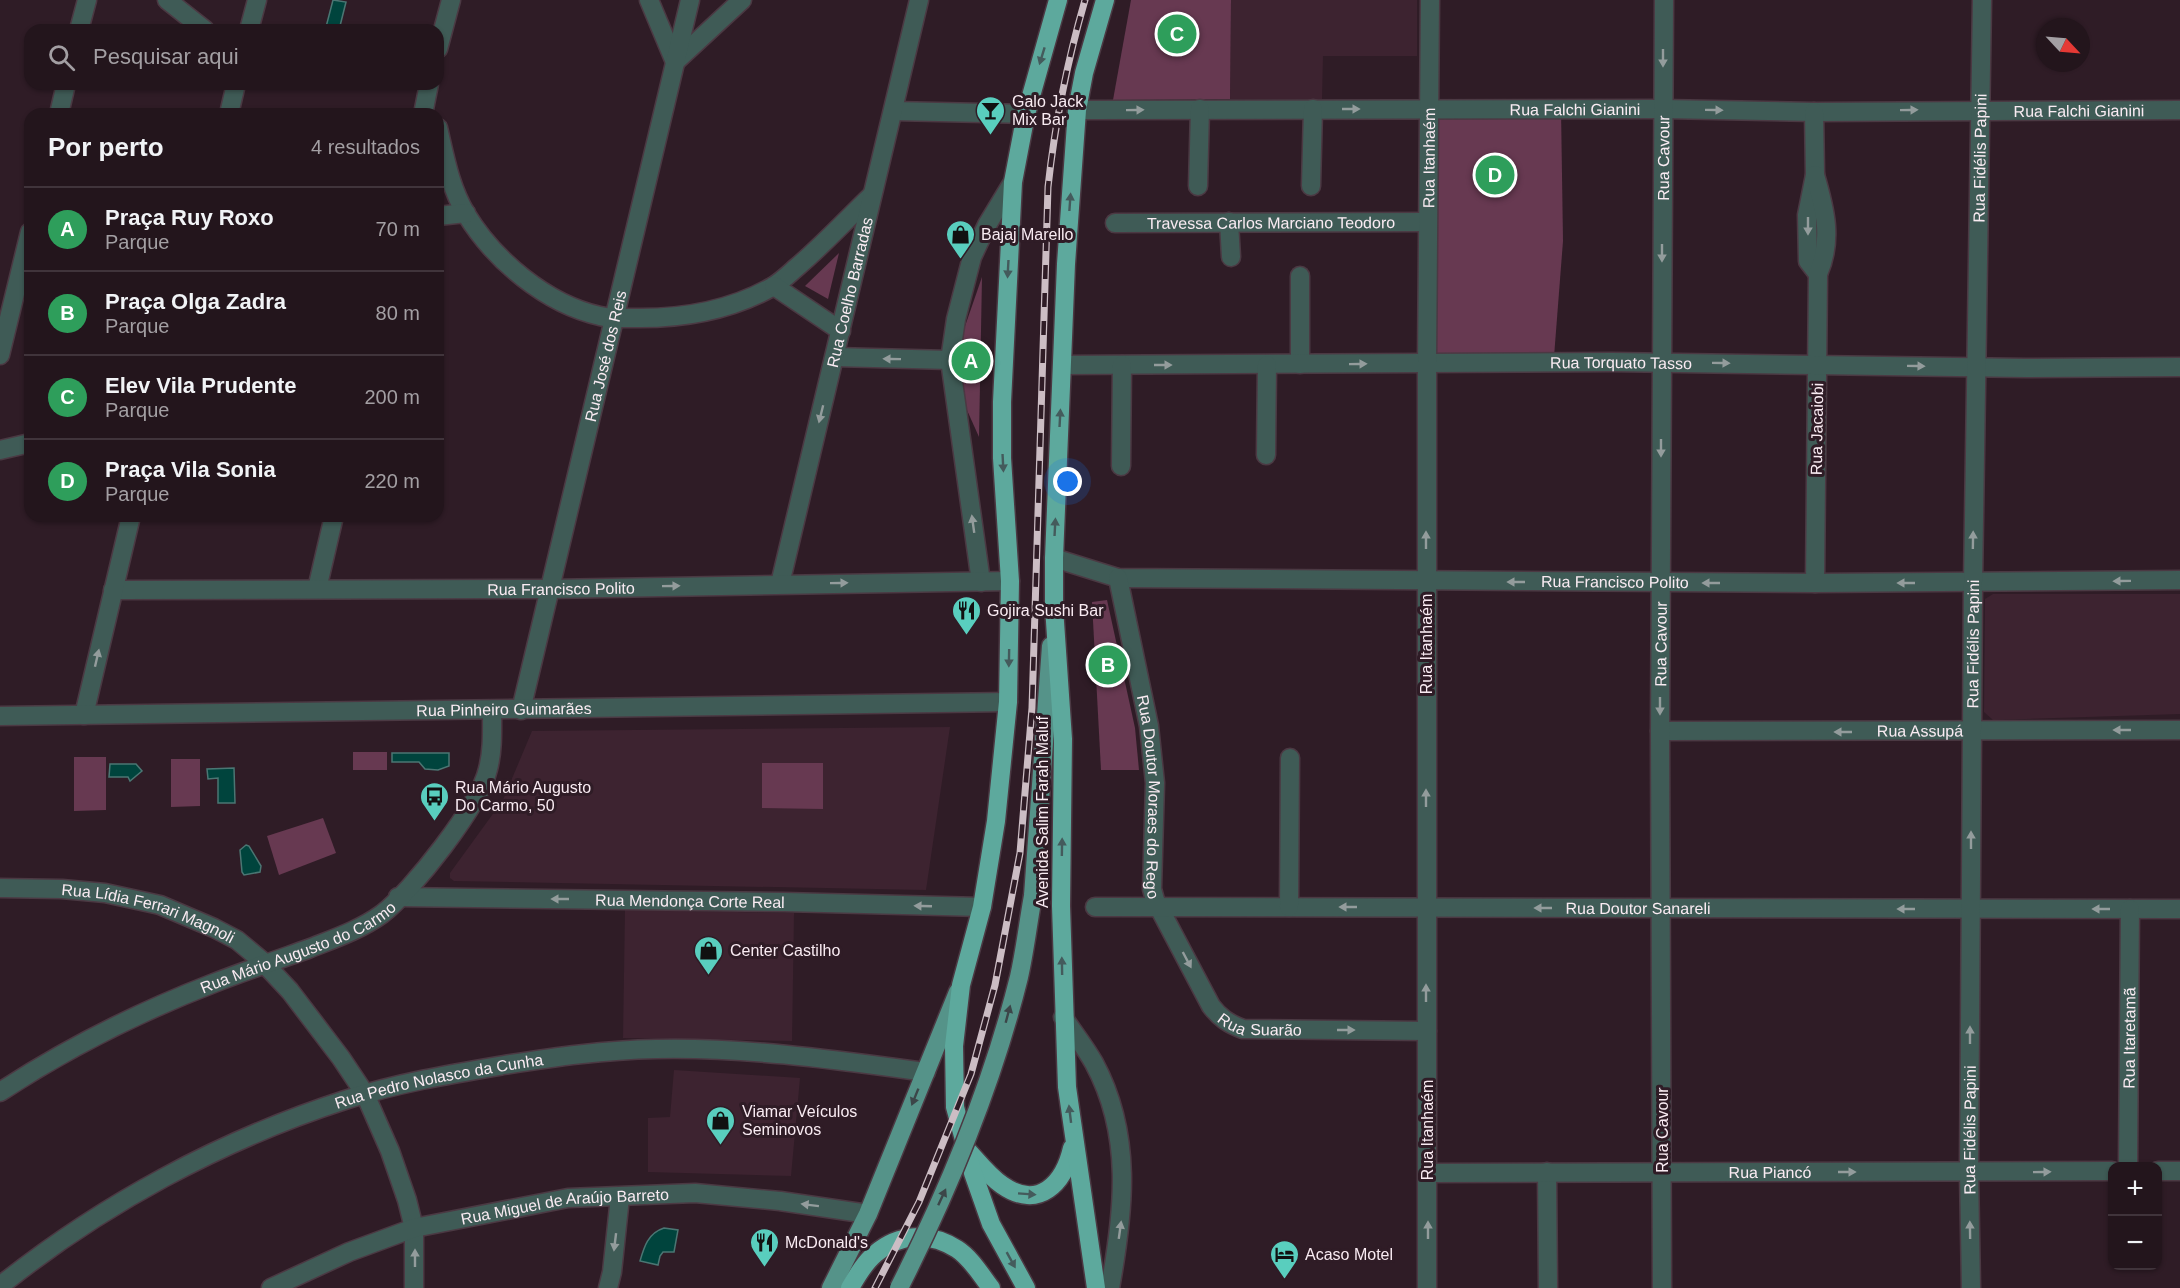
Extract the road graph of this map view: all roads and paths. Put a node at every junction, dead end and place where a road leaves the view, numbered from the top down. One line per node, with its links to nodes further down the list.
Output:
1 (87, 0): 14 (street)
2 (167, 0): 15 (street)
3 (257, 0): 16 (street)
4 (451, 0): 17 (street)
5 (649, 0): 18 (street)
6 (690, 0): 18 (street, Rua José dos Reis)
7 (742, 0): 18 (street)
8 (919, 0): 33 (street, Rua Coelho Barradas)
9 (1058, 0): 36 (highway, one-way to 36)
10 (1105, 0): 34 (highway, Avenida Salim Farah Maluf)
11 (1430, 0): 30 (street, Rua Itanhaém)
12 (1664, 0): 29 (street, Rua Cavour, one-way to 29)
13 (1982, 0): 31 (street, Rua Fidélis Papini)
14 (81, 24)
15 (197, 24)
16 (251, 24)
17 (444, 26)
18 (675, 62): 51 (street, Rua José dos Reis)
19 (65, 90): 23 (street)
20 (235, 90): 24 (street)
21 (428, 90): 25 (street)
22 (430, 90): 26 (street)
23 (60, 108)
24 (231, 108)
25 (424, 108)
26 (434, 108)
27 (1200, 109): 28 (street, Rua Falchi Gianini); 34 (street, Rua Falchi Gianini, one-way to 27); 39 (street)
28 (1313, 109): 30 (street, Rua Falchi Gianini, one-way to 30); 40 (street)
29 (1663, 109): 30 (street, Rua Falchi Gianini); 35 (street, Rua Falchi Gianini, one-way to 35); 56 (street, Rua Cavour, one-way to 56)
30 (1429, 110): 45 (street, Rua Itanhaém)
31 (1982, 110): 32 (street, Rua Falchi Gianini); 35 (street, Rua Falchi Gianini, one-way to 31); 63 (street, Rua Fidélis Papini)
32 (2180, 110)
33 (892, 111): 36 (street); 41 (street, Rua Coelho Barradas)
34 (1077, 111): 60 (highway, Avenida Salim Farah Maluf, one-way to 34)
35 (1814, 112): 59 (street, Rua Jacaiobi)
36 (1026, 114): 38 (highway)
37 (444, 152): 42 (street)
38 (1013, 182): 55 (street); 74 (highway, one-way to 74)
39 (1198, 186)
40 (1311, 186)
41 (873, 193): 50 (street); 52 (street, Rua Coelho Barradas)
42 (466, 213): 43 (street); 51 (street)
43 (444, 215)
44 (1229, 222): 45 (street, Travessa Carlos Marciano Teodoro); 46 (street, Travessa Carlos Marciano Teodoro); 48 (street)
45 (1427, 222): 57 (street, Rua Itanhaém)
46 (1115, 223)
47 (24, 257): 53 (street)
48 (1231, 257)
49 (1300, 276): 58 (street)
50 (774, 286): 51 (street); 52 (street)
51 (614, 318): 82 (street, Rua José dos Reis)
52 (841, 331): 54 (street, Rua Coelho Barradas)
53 (0, 355)
54 (835, 357): 55 (street, one-way to 54); 80 (street, Rua Coelho Barradas, one-way to 80)
55 (950, 360): 76 (street, one-way to 55)
56 (1661, 362): 57 (street, Rua Torquato Tasso); 59 (street, Rua Torquato Tasso, one-way to 59); 78 (street, Rua Cavour, one-way to 78)
57 (1427, 363): 58 (street, Rua Torquato Tasso, one-way to 57); 75 (street, Rua Itanhaém, one-way to 57)
58 (1300, 364): 62 (street, Rua Torquato Tasso)
59 (1818, 364): 63 (street, Rua Torquato Tasso, one-way to 63); 79 (street, Rua Jacaiobi)
60 (1063, 365): 61 (street, Rua Torquato Tasso); 71 (highway, Avenida Salim Farah Maluf, one-way to 60)
61 (1122, 365): 62 (street, Rua Torquato Tasso, one-way to 62); 68 (street)
62 (1267, 365): 67 (street)
63 (1976, 367): 64 (street, Rua Torquato Tasso); 77 (street, Rua Fidélis Papini, one-way to 63)
64 (2180, 367)
65 (24, 444): 66 (street)
66 (0, 450)
67 (1266, 455)
68 (1121, 466)
69 (130, 522): 83 (street)
70 (333, 522): 81 (street)
71 (1054, 558): 72 (street, Rua Francisco Polito); 84 (highway, Avenida Salim Farah Maluf)
72 (1118, 578): 75 (street, Rua Francisco Polito); 99 (street, Rua Doutor Moraes do Rego)
73 (2180, 580): 77 (street, Rua Francisco Polito, one-way to 77)
74 (1010, 581): 76 (street, Rua Francisco Polito); 85 (highway, one-way to 85)
75 (1426, 581): 78 (street, Rua Francisco Polito, one-way to 75); 100 (street, Rua Itanhaém, one-way to 75)
76 (981, 582): 80 (street, Rua Francisco Polito, one-way to 76)
77 (1973, 582): 79 (street, Rua Francisco Polito, one-way to 79); 92 (street, Rua Fidélis Papini)
78 (1660, 583): 79 (street, Rua Francisco Polito, one-way to 78); 91 (street, Rua Cavour, one-way to 91)
79 (1815, 583)
80 (780, 584): 82 (street, Rua Francisco Polito, one-way to 80)
81 (317, 589): 82 (street, Rua Francisco Polito); 83 (street, Rua Francisco Polito)
82 (549, 589): 87 (street, Rua José dos Reis)
83 (113, 590): 89 (street, one-way to 83)
84 (1054, 607): 107 (highway, Avenida Salim Farah Maluf, one-way to 84); 131 (main road, one-way to 84, bridge)
85 (1008, 702): 87 (street, Rua Pinheiro Guimarães); 96 (highway)
86 (492, 710): 87 (street, Rua Pinheiro Guimarães); 89 (street, Rua Pinheiro Guimarães); 95 (street, Rua Mário Augusto do Carmo)
87 (521, 710)
88 (0, 716): 89 (street, Rua Pinheiro Guimarães)
89 (84, 716)
90 (2180, 730): 92 (street, Rua Assupá, one-way to 92)
91 (1660, 731): 92 (street, Rua Assupá, one-way to 91); 101 (street, Rua Cavour)
92 (1972, 732): 104 (street, Rua Fidélis Papini, one-way to 92)
93 (1290, 758): 98 (street)
94 (3, 891): 105 (street, Rua Lídia Ferrari Magnoli)
95 (399, 897): 96 (street, Rua Mendonça Corte Real, one-way to 95); 105 (street, Rua Mário Augusto do Carmo)
96 (982, 907): 106 (highway)
97 (1095, 907): 99 (street, Rua Doutor Sanareli)
98 (1289, 907): 99 (street, Rua Doutor Sanareli); 100 (street, Rua Doutor Sanareli, one-way to 98)
99 (1161, 908): 108 (street, Rua Suarão, one-way to 108)
100 (1426, 908): 101 (street, Rua Doutor Sanareli, one-way to 100); 108 (street, Rua Itanhaém, one-way to 100)
101 (1661, 909): 104 (street, Rua Doutor Sanareli, one-way to 101); 119 (street, Rua Cavour)
102 (2130, 909): 103 (street, Rua Doutor Sanareli); 104 (street, Rua Doutor Sanareli, one-way to 104); 114 (street, Rua Itaretamã)
103 (2180, 909)
104 (1971, 910): 120 (street, Rua Fidélis Papini, one-way to 104)
105 (265, 964): 110 (street, Rua Mário Augusto do Carmo); 111 (street, Rua Lídia Ferrari Magnoli)
106 (961, 985): 109 (main road); 113 (highway)
107 (1063, 1017): 112 (highway, Avenida Salim Farah Maluf, one-way to 107); 135 (street, one-way to 107)
108 (1427, 1031): 121 (street, Rua Itanhaém)
109 (926, 1072): 111 (street, Rua Pedro Nolasco da Cunha); 123 (main road, one-way to 123)
110 (0, 1092)
111 (365, 1094): 124 (street, Rua Lídia Ferrari Magnoli); 125 (street, Rua Pedro Nolasco da Cunha)
112 (1073, 1141): 113 (highway, one-way to 112); 134 (highway, Avenida Salim Farah Maluf)
113 (966, 1148): 133 (highway, one-way to 133)
114 (2128, 1162)
115 (2108, 1171): 120 (street, Rua Piancó, one-way to 115)
116 (2162, 1171): 117 (street)
117 (2180, 1171)
118 (1547, 1172): 119 (street, Rua Piancó); 121 (street, Rua Piancó); 137 (street)
119 (1662, 1172): 120 (street, Rua Piancó, one-way to 120); 138 (street, Rua Cavour)
120 (1969, 1172): 139 (street, Rua Fidélis Papini, one-way to 120)
121 (1428, 1173): 136 (street, Rua Itanhaém, one-way to 121)
122 (620, 1197): 123 (street, Rua Miguel de Araújo Barreto, one-way to 122); 124 (street, Rua Miguel de Araújo Barreto); 128 (street, one-way to 128)
123 (868, 1214): 129 (main road)
124 (414, 1228): 126 (street, Rua Miguel de Araújo Barreto); 127 (street, Rua Lídia Ferrari Magnoli, one-way to 124)
125 (0, 1286)
126 (277, 1287)
127 (414, 1288)
128 (608, 1288)
129 (831, 1288)
130 (850, 1288): 132 (highway)
131 (899, 1288)
132 (991, 1288)
133 (1026, 1288)
134 (1096, 1288)
135 (1110, 1288)
136 (1427, 1288)
137 (1548, 1288)
138 (1662, 1288)
139 (1971, 1288)

